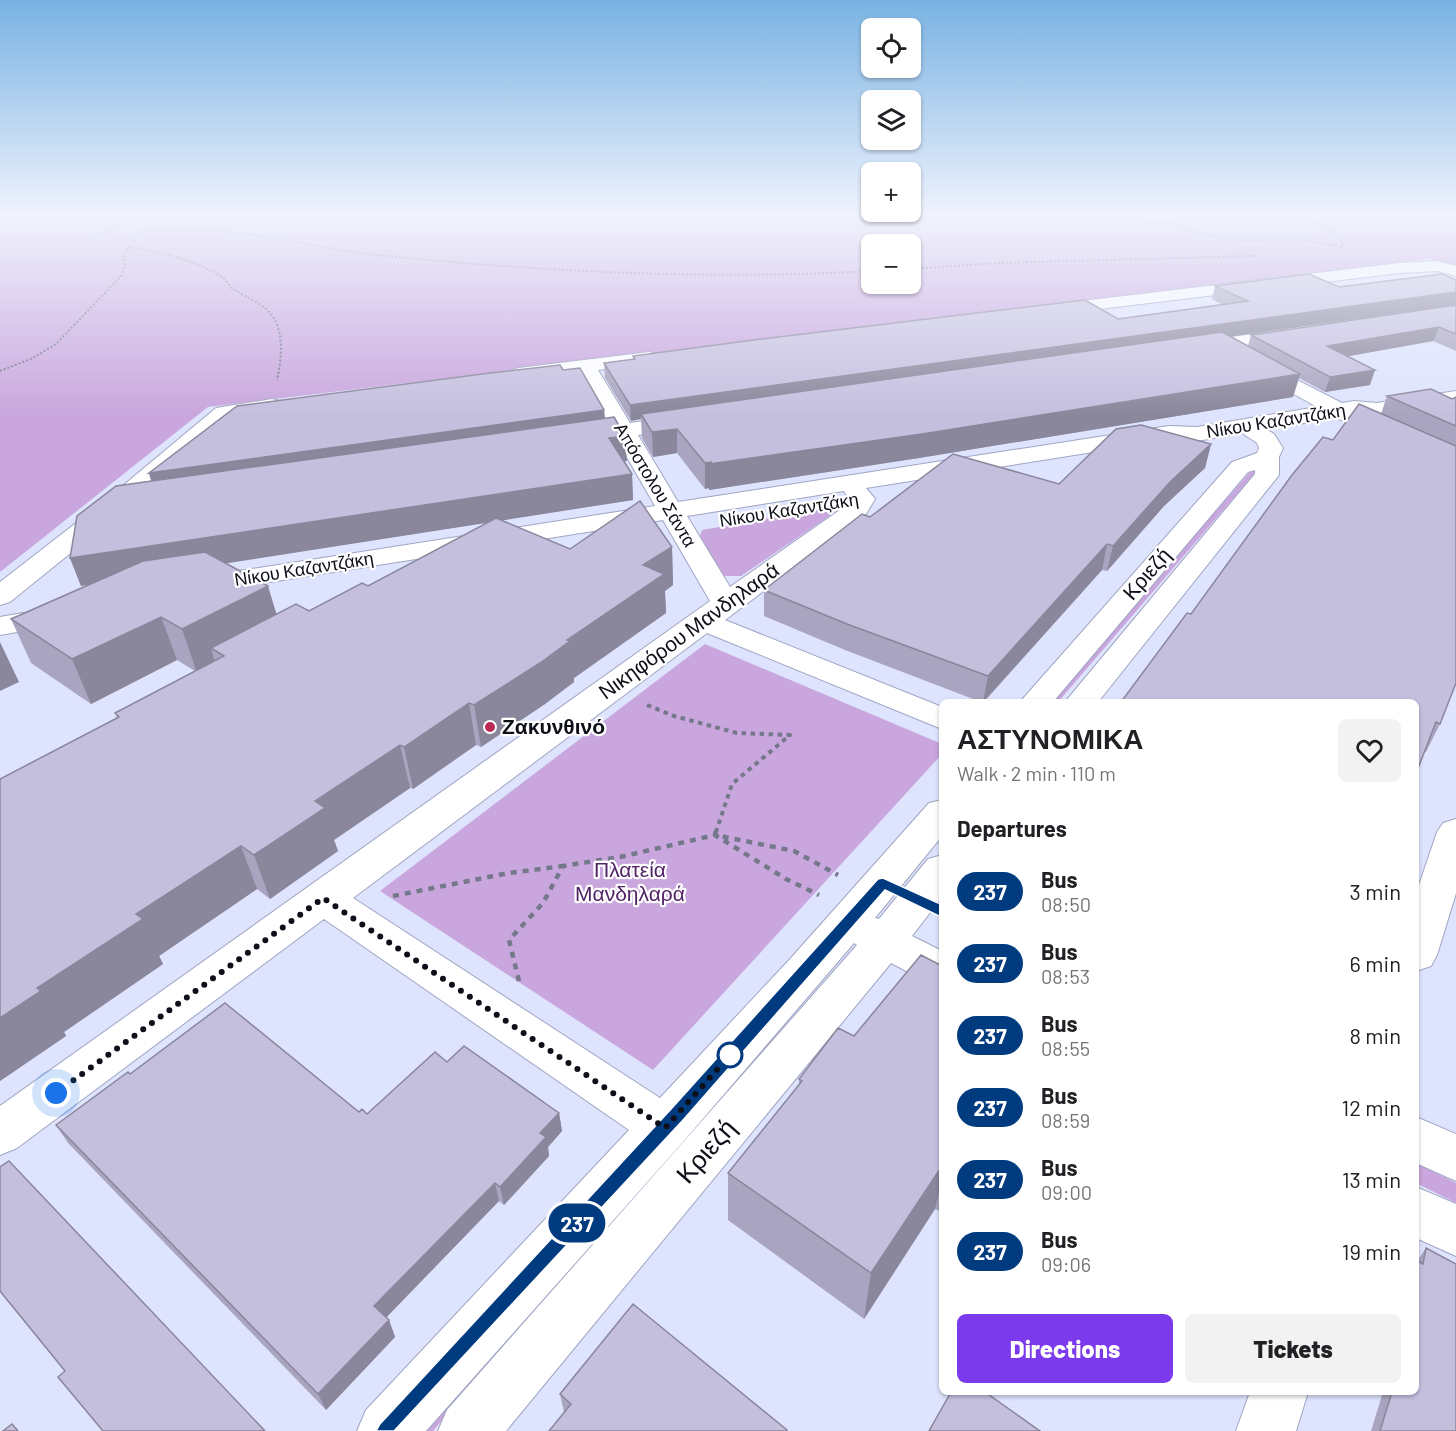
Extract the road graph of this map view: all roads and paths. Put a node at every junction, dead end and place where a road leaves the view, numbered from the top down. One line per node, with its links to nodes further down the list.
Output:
1 (115, 283): 10 (path)
2 (227, 283): 15 (path)
3 (1282, 283): 4 (street)
4 (1027, 313)
5 (1314, 331): 6 (street)
6 (1220, 345): 7 (street); 16 (street)
7 (1173, 352)
8 (667, 356): 9 (street)
9 (585, 366): 11 (street); 20 (street, Απόστολου Σάντα)
10 (0, 371)
11 (504, 376)
12 (1456, 386): 16 (street, Νίκου Καζαντζάκη)
13 (1456, 397): 16 (street, Νίκου Καζαντζάκη)
14 (295, 403): 15 (street)
15 (271, 406): 25 (street)
16 (1347, 410): 18 (street, Νίκου Καζαντζάκη); 19 (street)
17 (704, 419): 20 (street)
18 (1247, 427): 22 (street); 23 (street, Νίκου Καζαντζάκη)
19 (1378, 429)
20 (622, 431): 21 (street); 26 (street, Απόστολου Σάντα)
21 (563, 440)
22 (1267, 457): 32 (street, Κριεζή); 33 (street, Κριεζή)
23 (856, 490): 26 (street, Νίκου Καζαντζάκη); 29 (street, Νικηφόρου Μανδηλαρά)
24 (151, 499): 25 (street)
25 (116, 504): 27 (street)
26 (675, 519): 28 (street, Νίκου Καζαντζάκη); 29 (street, Απόστολου Σάντα)
27 (0, 596)
28 (189, 596)
29 (714, 613): 35 (street); 40 (street, Νικηφόρου Μανδηλαρά)
30 (79, 614): 31 (street)
31 (11, 624)
32 (1039, 699)
33 (1083, 699)
34 (637, 700): 38 (path)
35 (939, 718)
36 (939, 817): 42 (street, Κριεζή)
37 (1456, 832): 43 (street)
38 (715, 835): 39 (path); 42 (path); 42 (path)
39 (564, 866): 41 (path); 45 (path)
40 (323, 898): 46 (street); 47 (street, Νικηφόρου Μανδηλαρά)
41 (385, 899)
42 (887, 900): 44 (street); 46 (street, Κριεζή); 54 (street, Κριεζή)
43 (1419, 946)
44 (939, 966)
45 (514, 988)
46 (665, 1128): 53 (street, Κριεζή)
47 (0, 1133)
48 (1419, 1140): 49 (street)
49 (1456, 1158)
50 (1419, 1212): 51 (street)
51 (1456, 1231)
52 (1278, 1395): 55 (street)
53 (387, 1431)
54 (468, 1431)
55 (1266, 1431)

